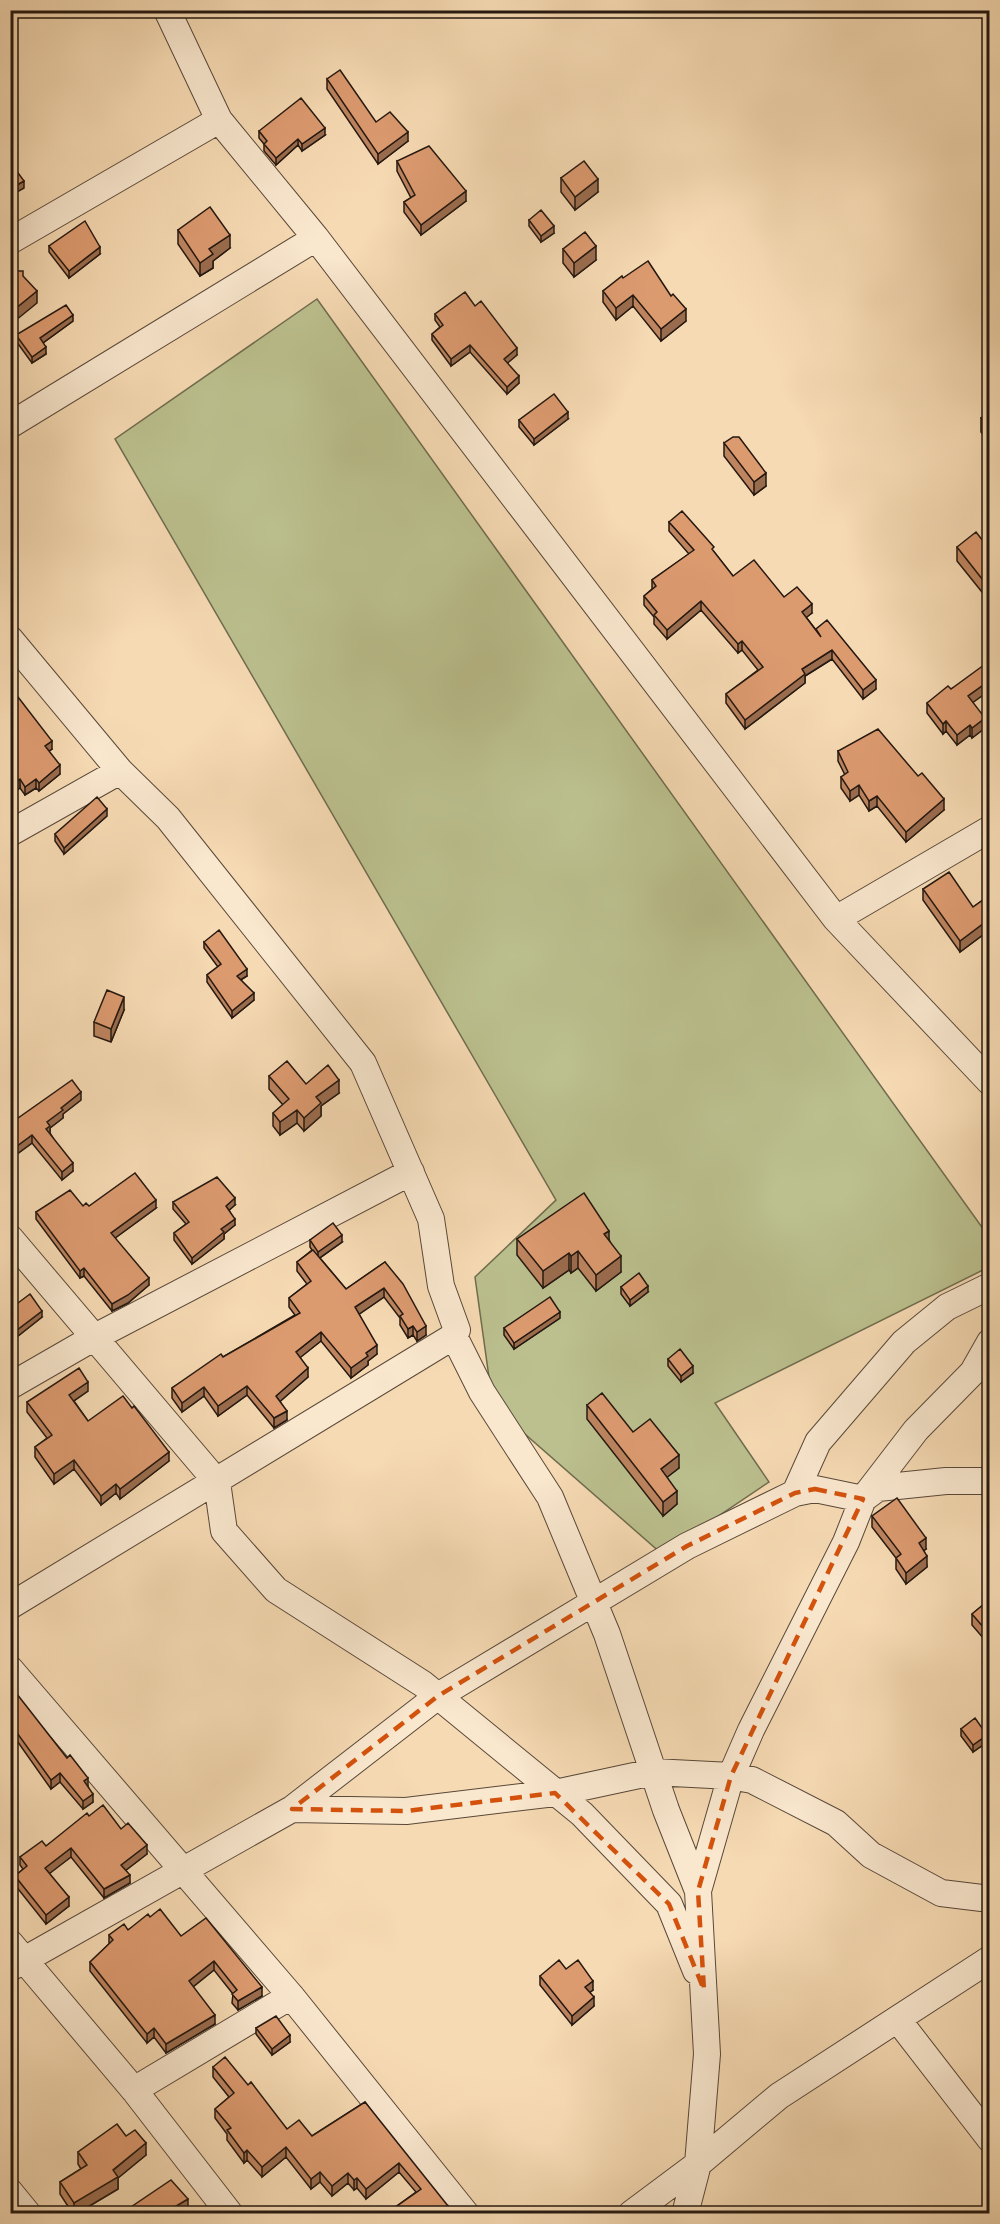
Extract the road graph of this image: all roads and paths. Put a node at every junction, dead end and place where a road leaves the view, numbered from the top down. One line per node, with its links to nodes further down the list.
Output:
1 (167, 10): 2 (street)
2 (219, 120): 3 (street); 4 (street)
3 (316, 238): 5 (street); 10 (street)
4 (10, 242)
5 (10, 426)
6 (10, 639): 7 (street)
7 (120, 771): 9 (street); 12 (street)
8 (990, 829): 10 (street)
9 (10, 833)
10 (836, 919): 11 (street)
11 (990, 1082)
12 (411, 1172): 15 (street); 16 (street)
13 (10, 1238): 16 (street)
14 (990, 1286): 21 (street)
15 (454, 1336): 20 (street); 23 (street)
16 (95, 1337): 18 (street); 20 (street)
17 (990, 1342): 22 (street)
18 (10, 1386)
19 (990, 1481): 22 (street)
20 (217, 1482): 24 (street); 26 (street)
21 (795, 1493): 22 (street); 23 (street)
22 (863, 1499): 28 (street)
23 (593, 1602): 26 (street); 27 (street)
24 (10, 1606)
25 (10, 1669): 31 (street)
26 (438, 1696): 29 (street); 30 (street)
27 (653, 1772): 28 (street); 29 (street); 32 (street)
28 (731, 1776): 32 (street); 33 (street)
29 (555, 1793): 30 (street); 36 (street)
30 (292, 1809): 31 (street)
31 (182, 1870): 34 (street); 37 (street)
32 (698, 1891): 36 (street)
33 (990, 1899)
34 (15, 1956): 39 (street)
35 (990, 1959): 38 (street)
36 (704, 1990): 41 (street)
37 (291, 1996): 39 (street); 45 (street)
38 (898, 2020): 40 (street); 41 (street)
39 (134, 2090): 44 (street)
40 (990, 2139)
41 (698, 2164): 46 (street); 47 (street)
42 (10, 2192): 43 (street)
43 (28, 2214)
44 (230, 2214)
45 (466, 2214)
46 (631, 2214)
47 (685, 2214)

